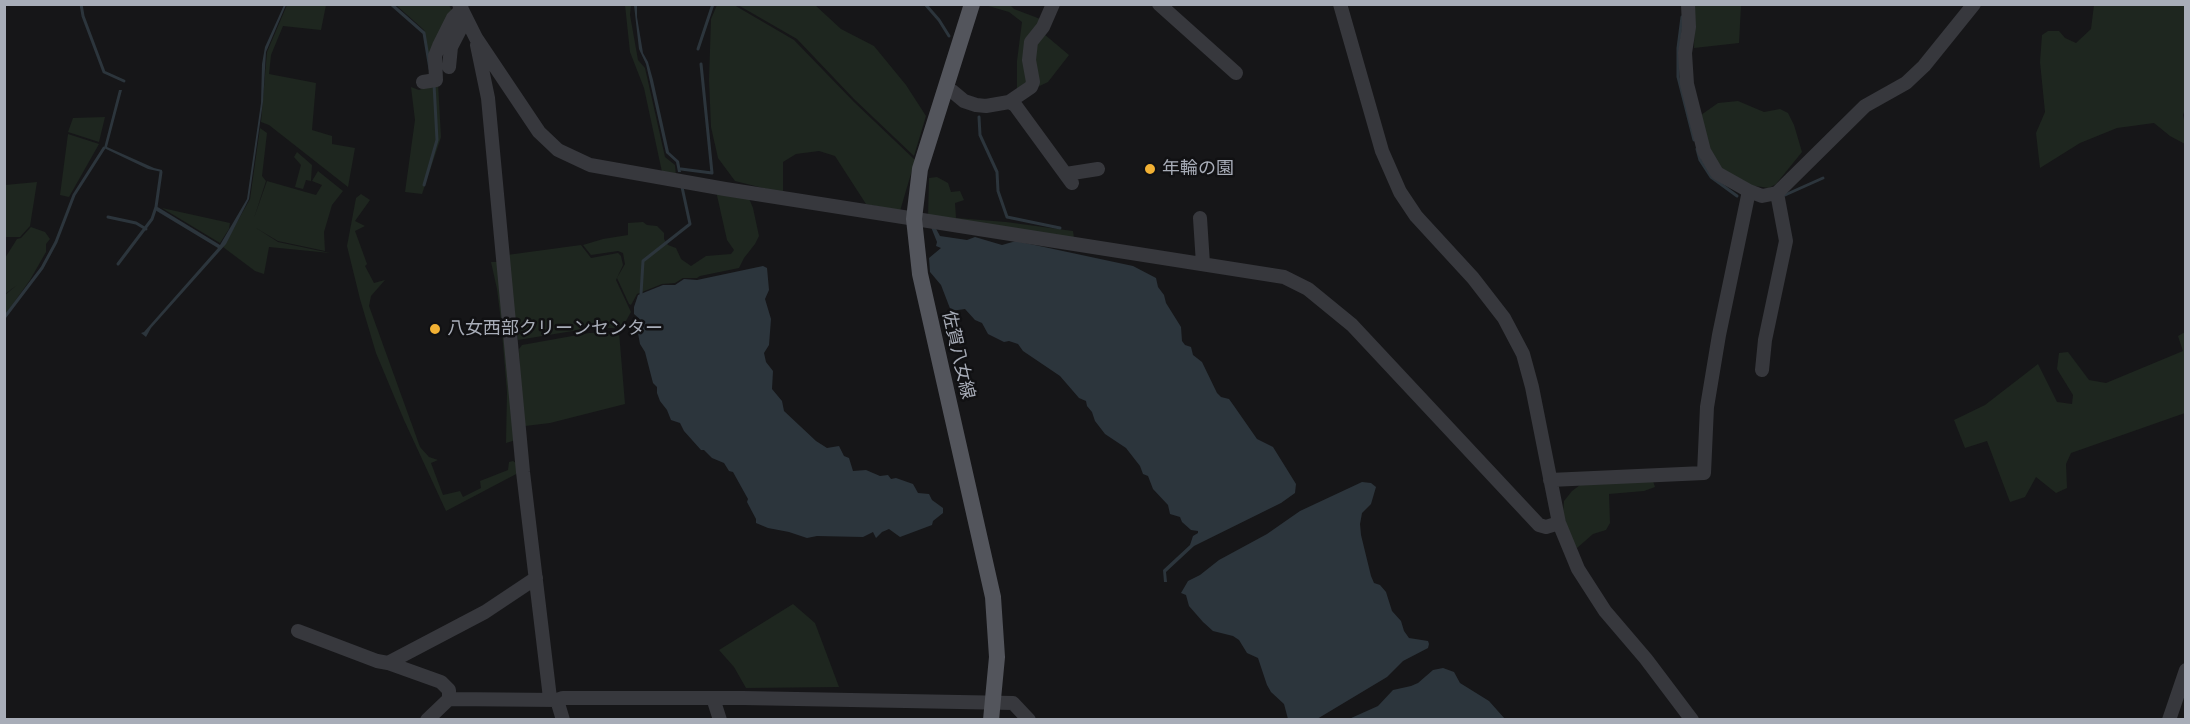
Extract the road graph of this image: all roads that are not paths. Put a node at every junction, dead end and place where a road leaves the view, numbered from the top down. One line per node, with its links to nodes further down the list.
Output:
1 (972, 4): 18 (main road, 佐賀八女線)
2 (1053, 4): 13 (street)
3 (1160, 4): 10 (street)
4 (1340, 4): 21 (street)
5 (1688, 4): 15 (street)
6 (1974, 4): 16 (street)
7 (462, 10): 8 (street); 9 (street); 11 (street)
8 (476, 38): 18 (street); 23 (street)
9 (449, 67)
10 (1236, 74)
11 (423, 82)
12 (952, 91): 13 (street)
13 (1009, 102): 14 (street)
14 (1098, 169)
15 (1749, 191): 16 (street); 21 (street)
16 (1777, 193): 20 (street)
17 (1200, 218): 19 (street)
18 (914, 219): 19 (street); 30 (main road, 佐賀八女線)
19 (1203, 264): 22 (street)
20 (1762, 370)
21 (1550, 480): 22 (street)
22 (1559, 523): 36 (street)
23 (536, 578): 25 (street); 29 (street)
24 (298, 631): 25 (street)
25 (388, 663): 28 (street)
26 (2186, 670): 37 (street)
27 (713, 698): 29 (street); 30 (street); 33 (street)
28 (449, 699): 29 (street); 31 (street)
29 (553, 699): 32 (street)
30 (993, 702): 34 (main road, 佐賀八女線); 35 (street)
31 (427, 720)
32 (563, 720)
33 (720, 720)
34 (991, 720)
35 (1029, 720)
36 (1692, 720)
37 (2169, 720)

